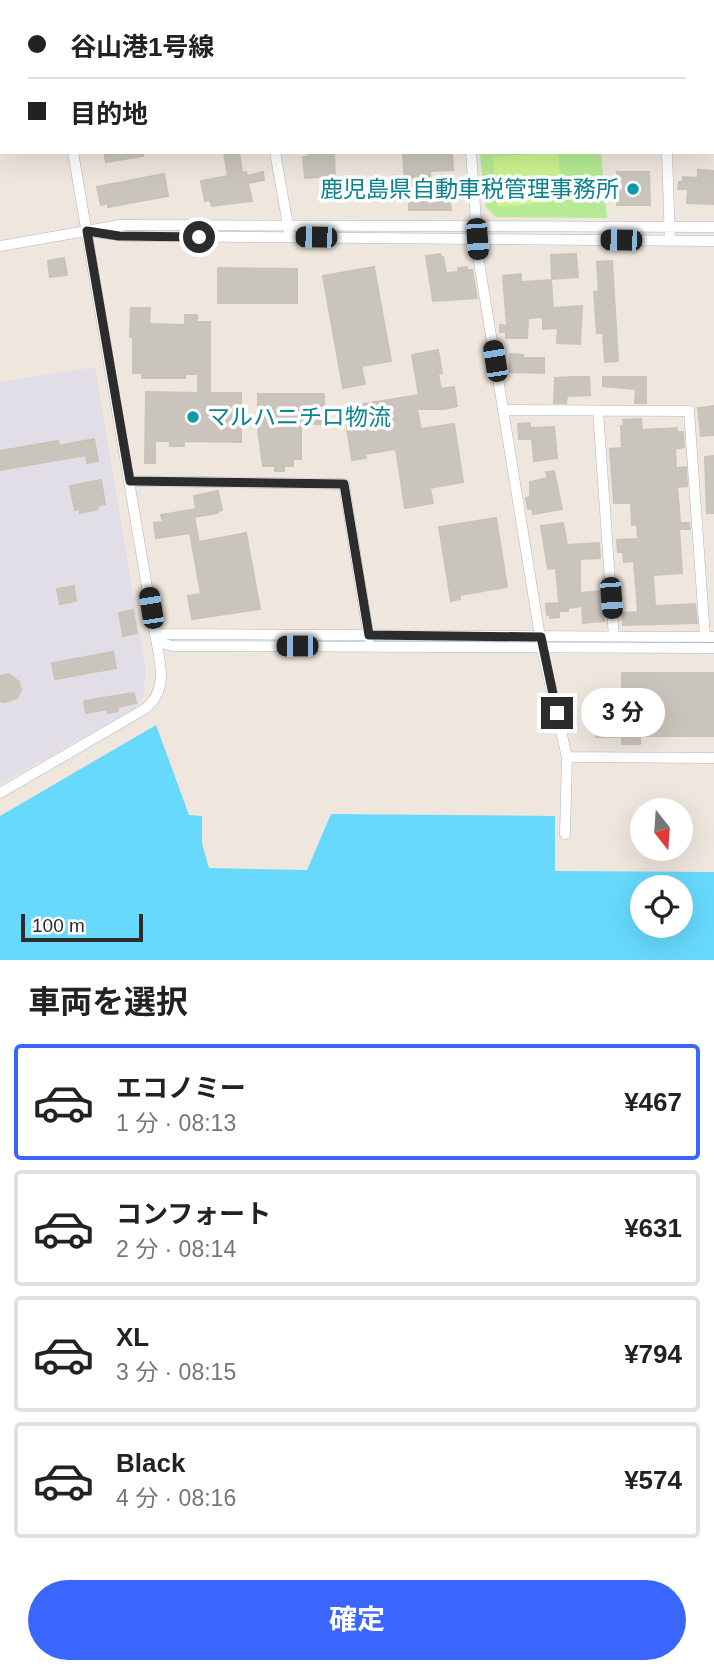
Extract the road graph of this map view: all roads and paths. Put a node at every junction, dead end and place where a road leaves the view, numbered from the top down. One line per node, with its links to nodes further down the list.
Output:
1 (73, 154): 7 (street)
2 (275, 154): 8 (street)
3 (471, 154): 9 (street)
4 (667, 154): 5 (street)
5 (670, 227): 6 (street); 9 (street); 10 (street)
6 (714, 228)
7 (87, 231): 8 (street); 12 (street); 15 (street)
8 (289, 231): 9 (street)
9 (477, 233): 10 (street); 13 (street)
10 (670, 241): 11 (street)
11 (714, 241)
12 (0, 246)
13 (503, 410): 14 (street); 18 (street)
14 (598, 411): 19 (street); 20 (street)
15 (130, 481): 16 (street); 17 (street)
16 (155, 634): 17 (street); 21 (street); 26 (street)
17 (369, 635): 18 (street); 21 (street)
18 (541, 637): 19 (street); 23 (street)
19 (614, 637): 20 (street)
20 (709, 637)
21 (371, 647): 23 (street)
22 (714, 648): 23 (street)
23 (542, 649): 24 (street)
24 (567, 757): 25 (street); 27 (street)
25 (714, 758)
26 (0, 793)
27 (565, 834)

